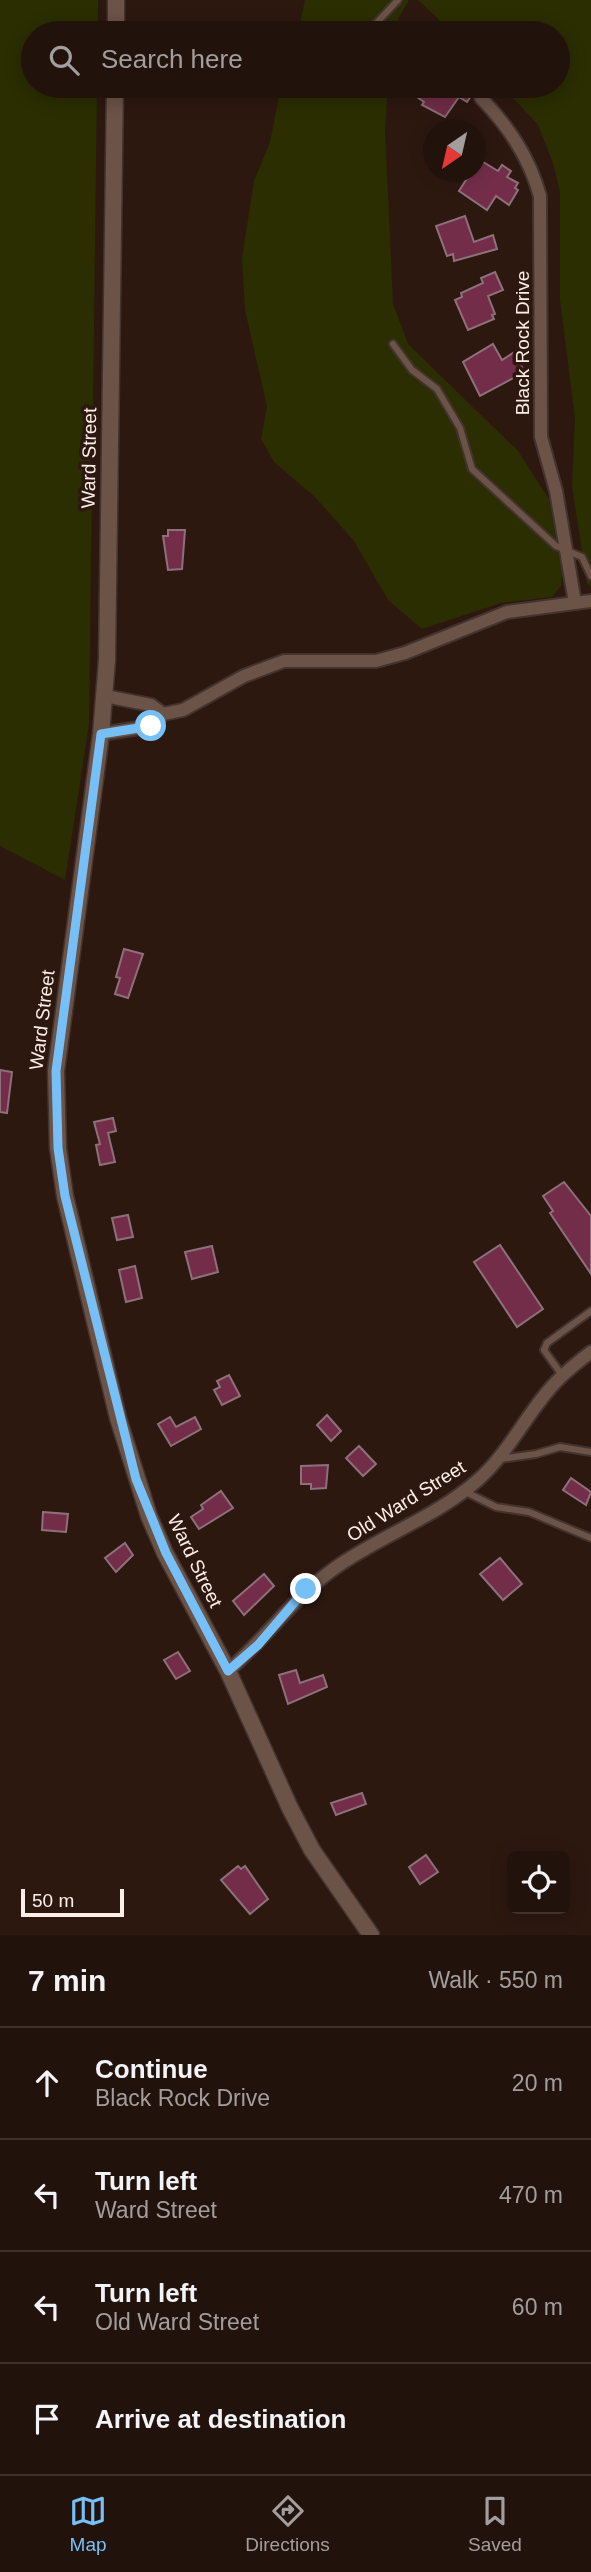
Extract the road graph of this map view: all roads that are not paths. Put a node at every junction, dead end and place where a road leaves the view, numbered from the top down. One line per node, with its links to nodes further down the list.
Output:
1 (116, 0): 3 (street)
2 (398, 0): 4 (lane)
3 (116, 21)
4 (378, 21)
5 (115, 98): 12 (street, Ward Street)
6 (481, 98): 8 (street, Black Rock Drive)
7 (393, 344): 8 (lane)
8 (568, 551): 9 (lane); 11 (street, Black Rock Drive)
9 (591, 576)
10 (591, 601): 11 (street)
11 (575, 603): 13 (street)
12 (105, 696): 13 (street); 14 (street, Ward Street)
13 (163, 714): 14 (street)
14 (101, 734): 22 (street, Ward Street)
15 (591, 1311): 17 (lane)
16 (591, 1352): 17 (street, Old Ward Street)
17 (562, 1375): 19 (street, Old Ward Street)
18 (591, 1452): 19 (lane)
19 (497, 1459): 20 (street, Old Ward Street)
20 (464, 1491): 21 (lane); 22 (street, Old Ward Street)
21 (591, 1538)
22 (228, 1671): 23 (street, Ward Street)
23 (371, 1935)

